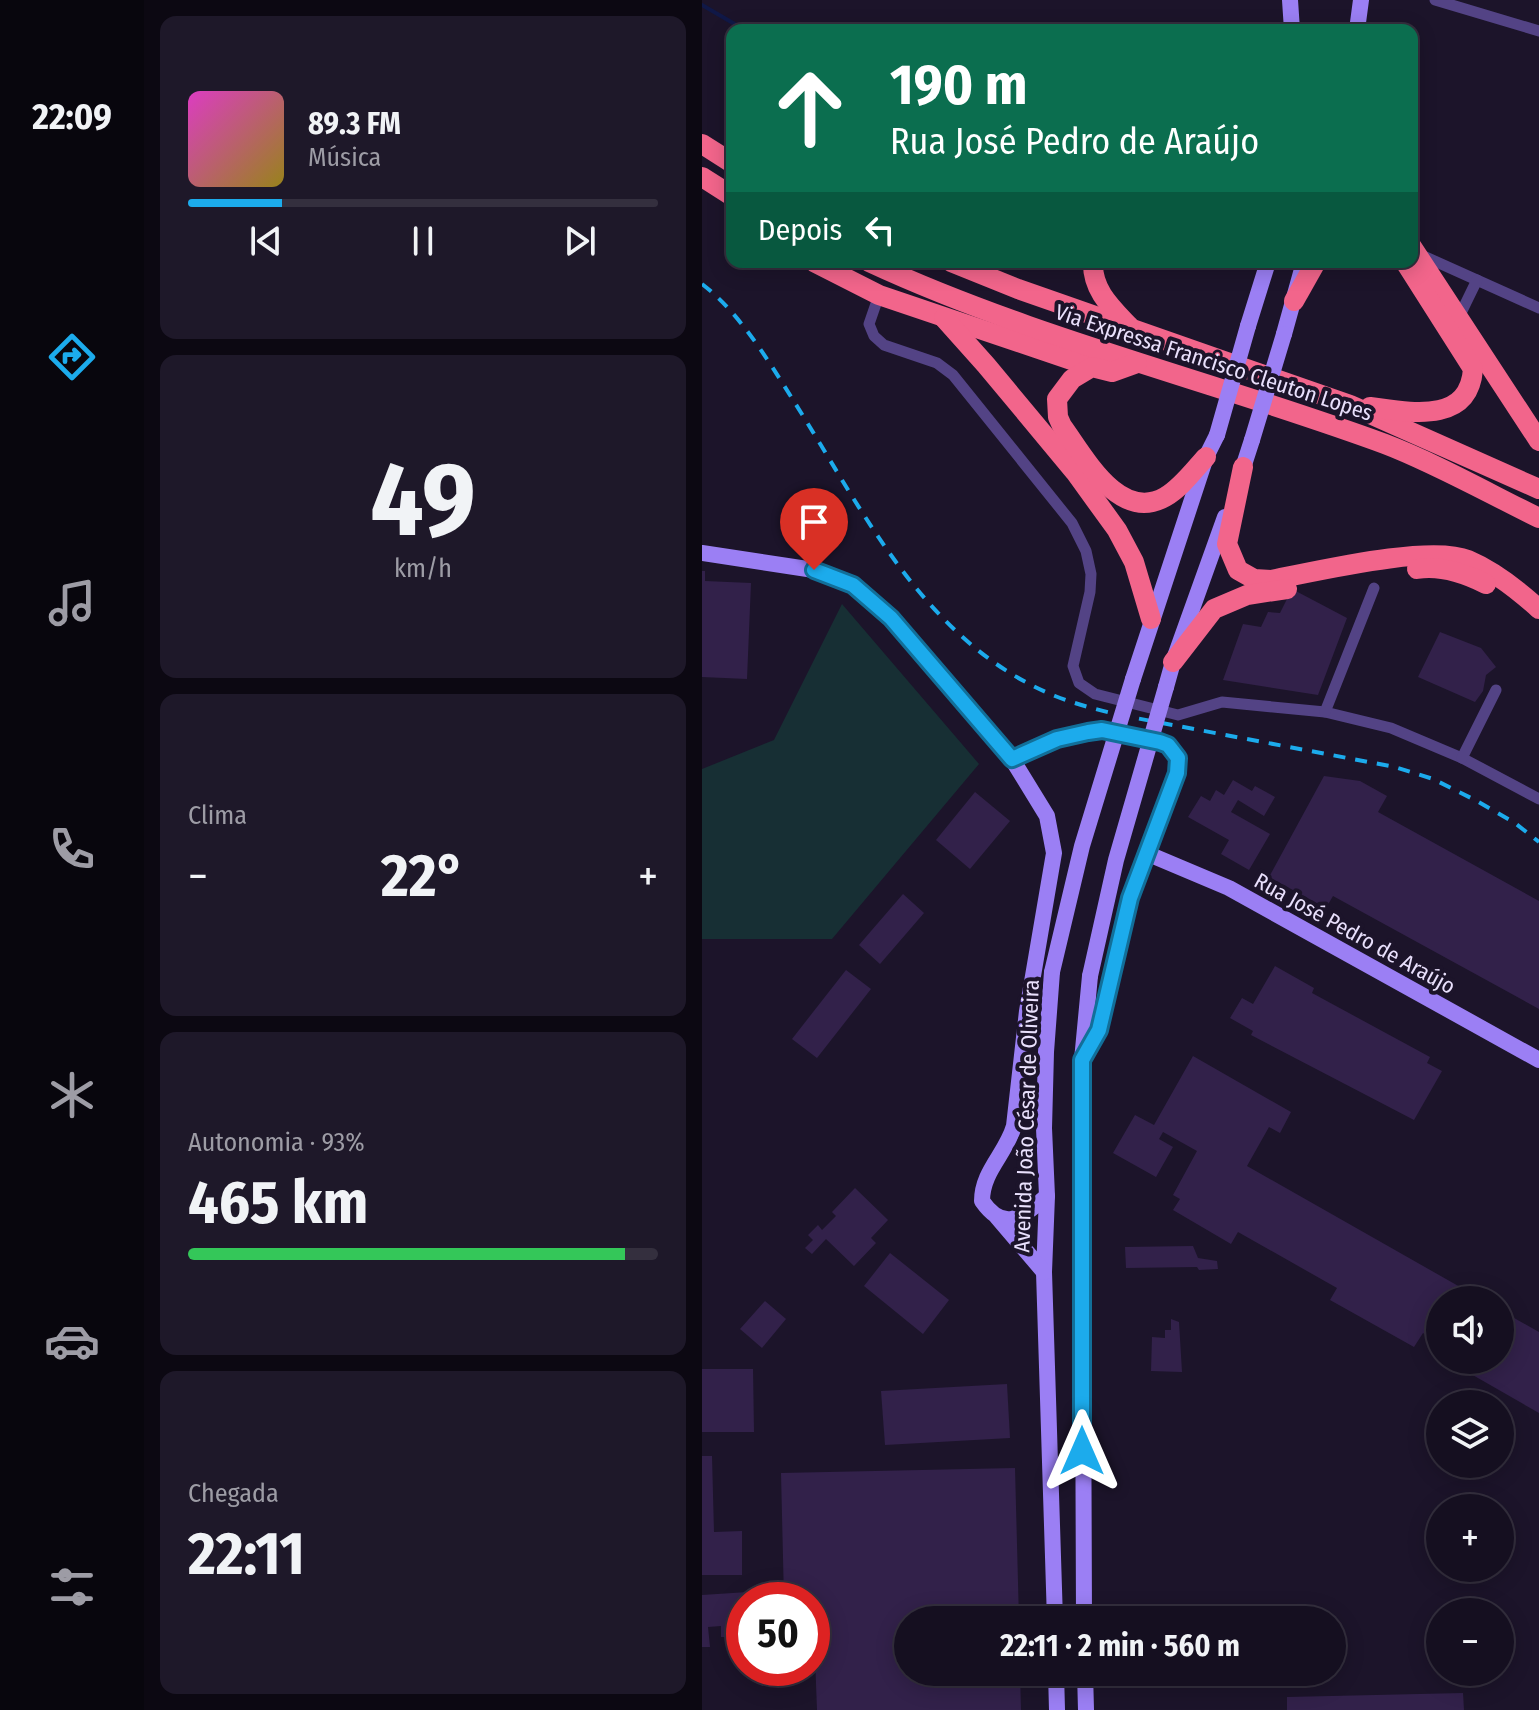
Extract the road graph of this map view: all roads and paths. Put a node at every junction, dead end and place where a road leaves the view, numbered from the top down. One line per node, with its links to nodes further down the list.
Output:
1 (1290, 0): 4 (main road)
2 (1361, 0): 5 (main road)
3 (1435, 0): 6 (street)
4 (1292, 24)
5 (1358, 24)
6 (1539, 31)
7 (702, 144): 8 (highway)
8 (726, 159)
9 (702, 177): 10 (highway)
10 (726, 192)
11 (1418, 257): 21 (street)
12 (1418, 264): 26 (highway)
13 (1418, 267): 30 (highway)
14 (826, 268): 22 (highway)
15 (883, 268): 28 (highway, Via Expressa Francisco Cleuton Lopes)
16 (966, 268): 27 (highway, Via Expressa Francisco Cleuton Lopes)
17 (1093, 268): 27 (highway)
18 (1266, 268): 32 (main road, Avenida João César de Oliveira, bridge)
19 (1302, 268): 23 (main road)
20 (1313, 268): 23 (highway)
21 (1477, 280): 24 (street); 26 (street)
22 (879, 295): 25 (highway); 43 (street)
23 (1294, 301): 33 (main road, bridge)
24 (1539, 308)
25 (944, 318): 29 (highway); 39 (highway)
26 (1458, 320): 31 (highway)
27 (1132, 329): 30 (highway, Via Expressa Francisco Cleuton Lopes)
28 (1137, 363): 29 (highway); 35 (highway, Via Expressa Francisco Cleuton Lopes)
29 (1092, 367): 32 (highway)
30 (1350, 405): 34 (highway, Via Expressa Francisco Cleuton Lopes)
31 (1539, 441)
32 (1206, 457): 39 (main road, Avenida João César de Oliveira)
33 (1243, 467): 38 (highway); 41 (main road)
34 (1539, 489)
35 (1539, 518)
36 (702, 553): 45 (main road)
37 (1374, 588): 43 (street)
38 (1539, 609)
39 (1151, 619): 50 (main road, Avenida João César de Oliveira, bridge)
40 (1539, 622): 41 (highway)
41 (1173, 662): 48 (main road, bridge)
42 (1496, 690): 44 (street)
43 (1325, 712): 44 (street)
44 (1462, 758): 46 (street)
45 (1012, 759): 47 (main road); 51 (main road)
46 (1539, 799)
47 (1146, 853): 48 (main road); 49 (main road, Rua José Pedro de Araújo)
48 (1082, 1060): 54 (main road)
49 (1539, 1060)
50 (1047, 1196): 51 (main road); 52 (main road, Avenida João César de Oliveira)
51 (997, 1217): 52 (main road)
52 (1044, 1272): 53 (main road, Avenida João César de Oliveira)
53 (1055, 1606)
54 (1084, 1606)
55 (1056, 1686): 57 (main road)
56 (1085, 1686): 58 (main road)
57 (1057, 1710)
58 (1086, 1710)

